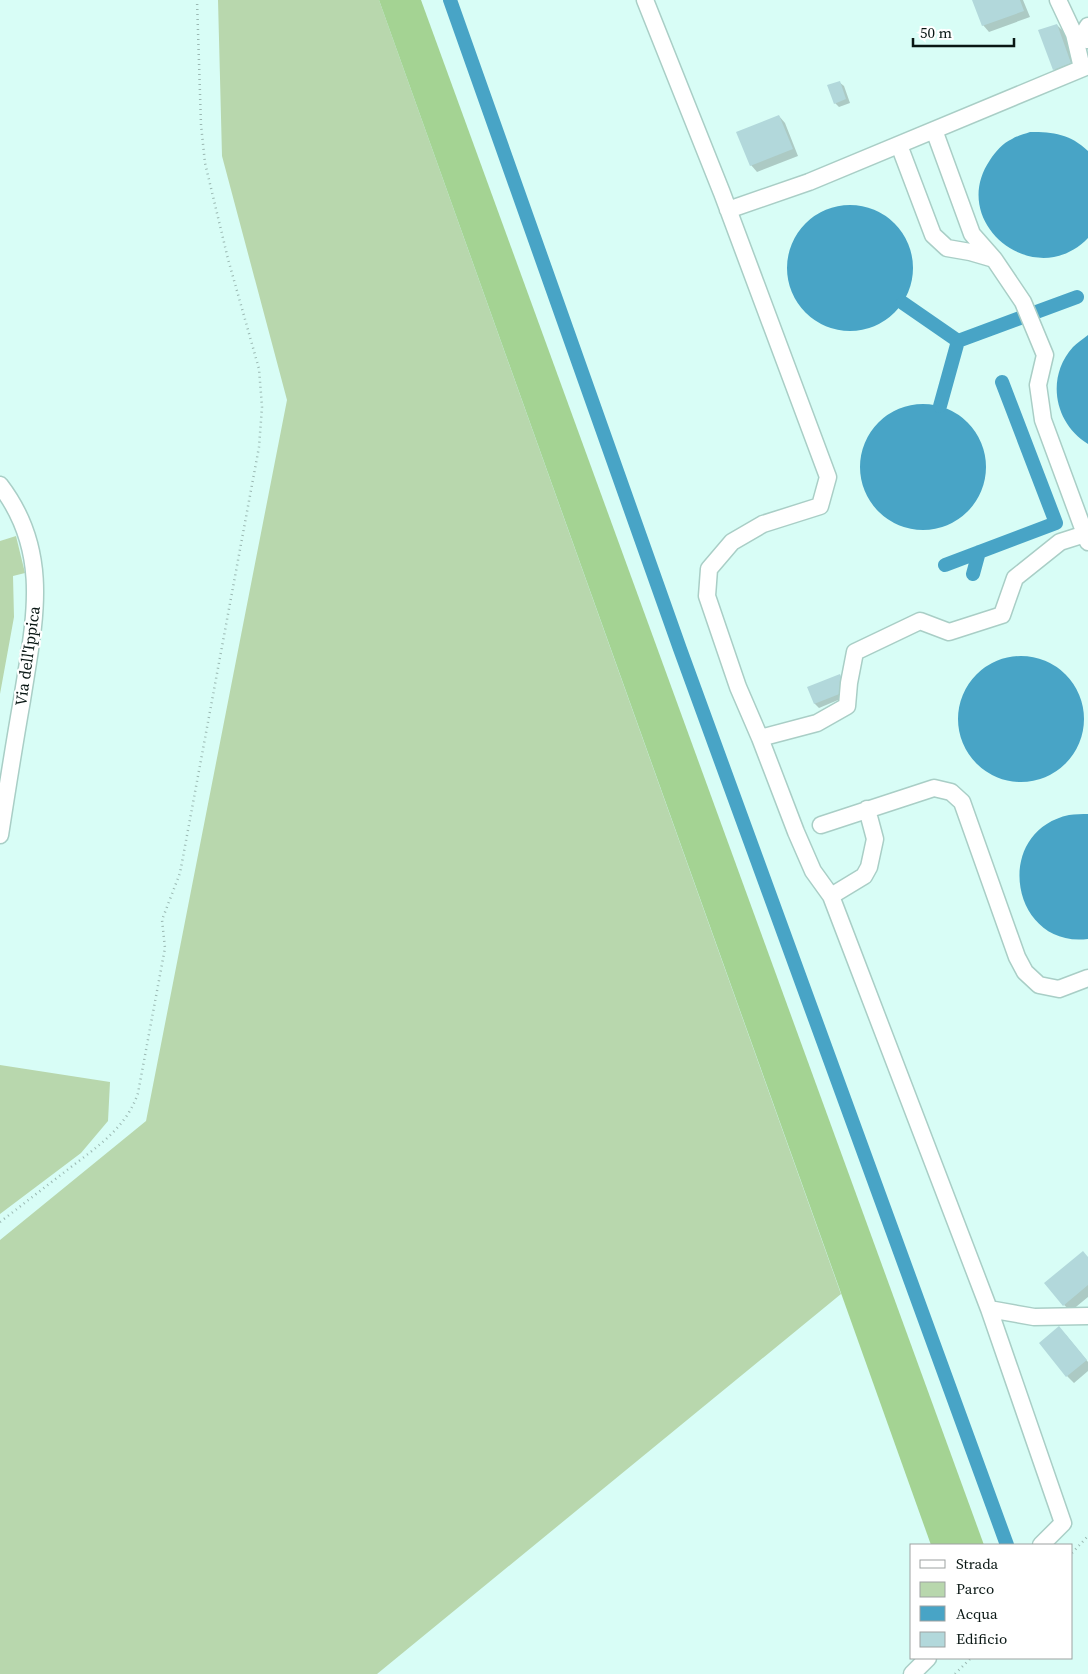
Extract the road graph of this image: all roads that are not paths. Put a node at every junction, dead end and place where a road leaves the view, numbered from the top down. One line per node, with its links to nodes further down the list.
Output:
1 (645, 0): 8 (street)
2 (1058, 0): 5 (street)
3 (1088, 26): 4 (street)
4 (1088, 40)
5 (1085, 67): 6 (street)
6 (934, 130): 7 (street); 9 (street)
7 (900, 144): 8 (street); 9 (street)
8 (728, 210): 12 (street)
9 (994, 259): 11 (street)
10 (0, 485): 15 (street, Via dell'Ippica)
11 (1087, 536): 12 (street)
12 (760, 738): 16 (street)
13 (867, 809): 14 (street); 16 (street); 17 (street)
14 (821, 825)
15 (0, 834)
16 (831, 896): 18 (street)
17 (1088, 978)
18 (989, 1310): 19 (street); 20 (street)
19 (1088, 1316)
20 (1042, 1544)
21 (927, 1659): 22 (street)
22 (912, 1674)

